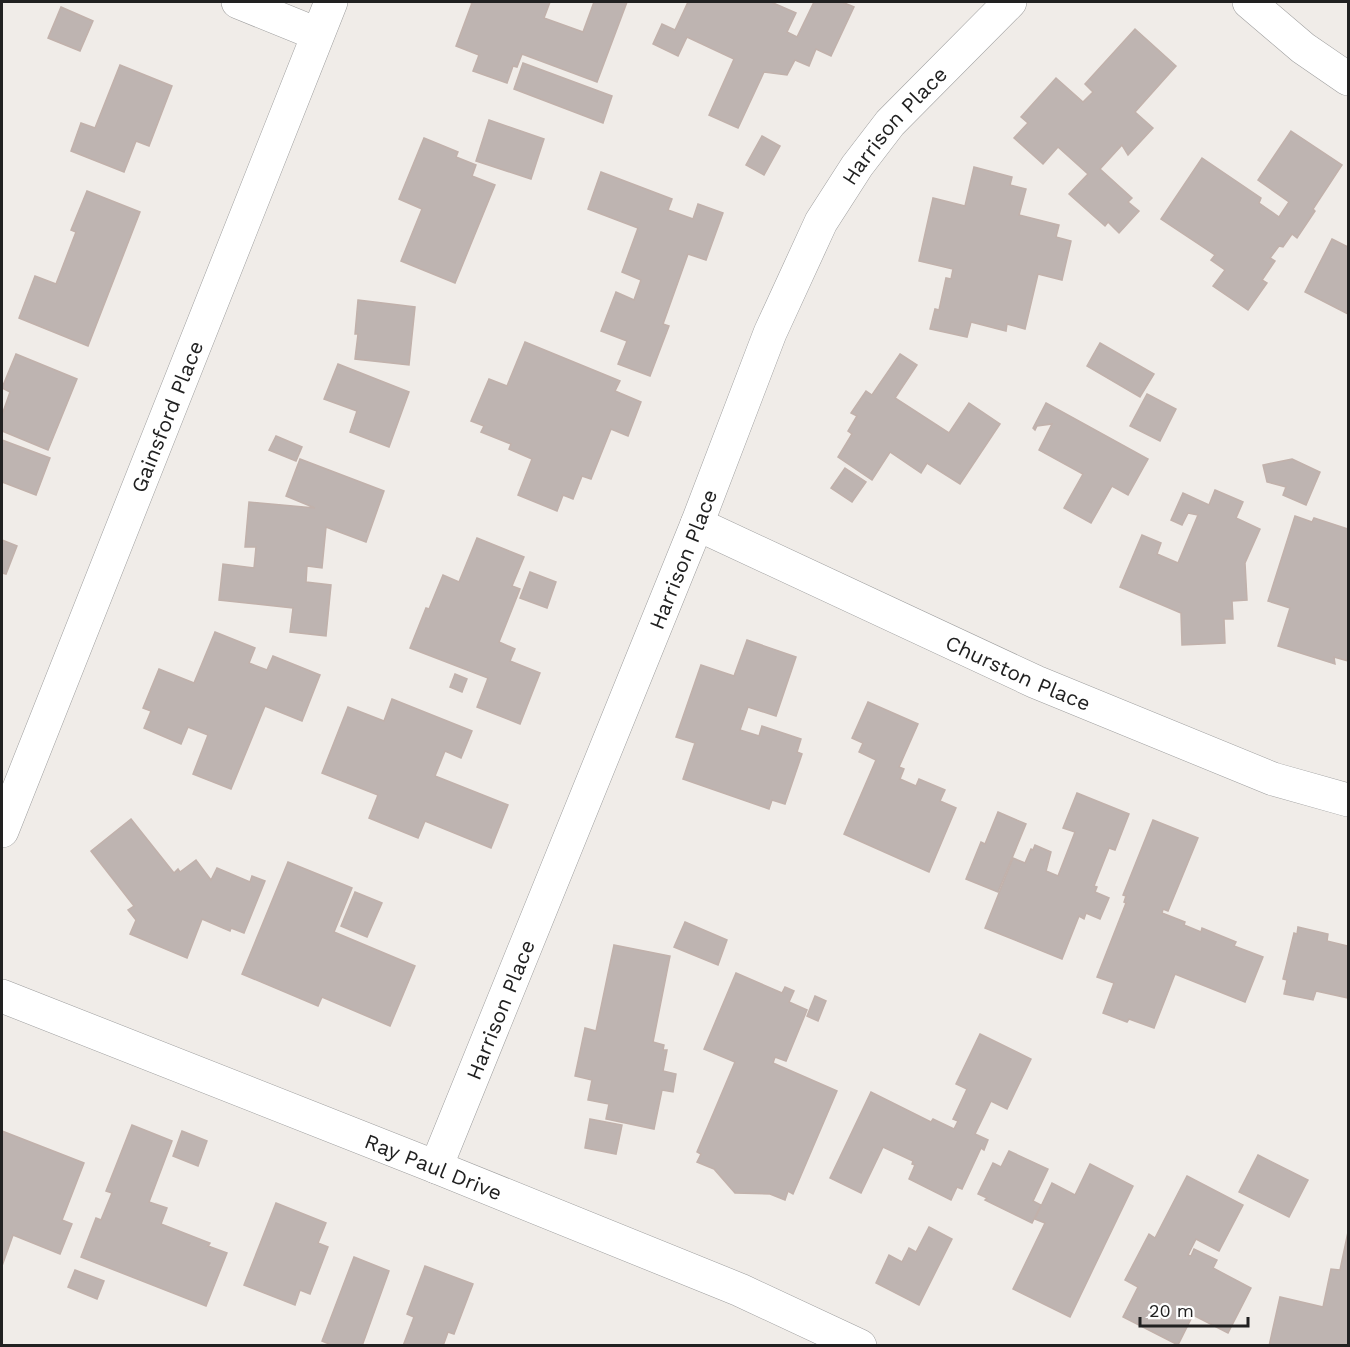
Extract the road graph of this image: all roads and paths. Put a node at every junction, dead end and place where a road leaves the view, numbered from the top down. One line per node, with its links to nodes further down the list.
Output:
1 (238, 2): 5 (street)
2 (331, 2): 5 (street, Gainsford Place)
3 (1010, 2): 7 (street, Harrison Place)
4 (1250, 2): 6 (street)
5 (317, 34): 9 (street, Gainsford Place)
6 (1348, 78)
7 (697, 524): 8 (street, Churston Place); 11 (street, Harrison Place)
8 (1348, 800)
9 (2, 831)
10 (2, 996): 11 (street, Ray Paul Drive)
11 (436, 1167): 12 (street, Ray Paul Drive)
12 (860, 1346)

